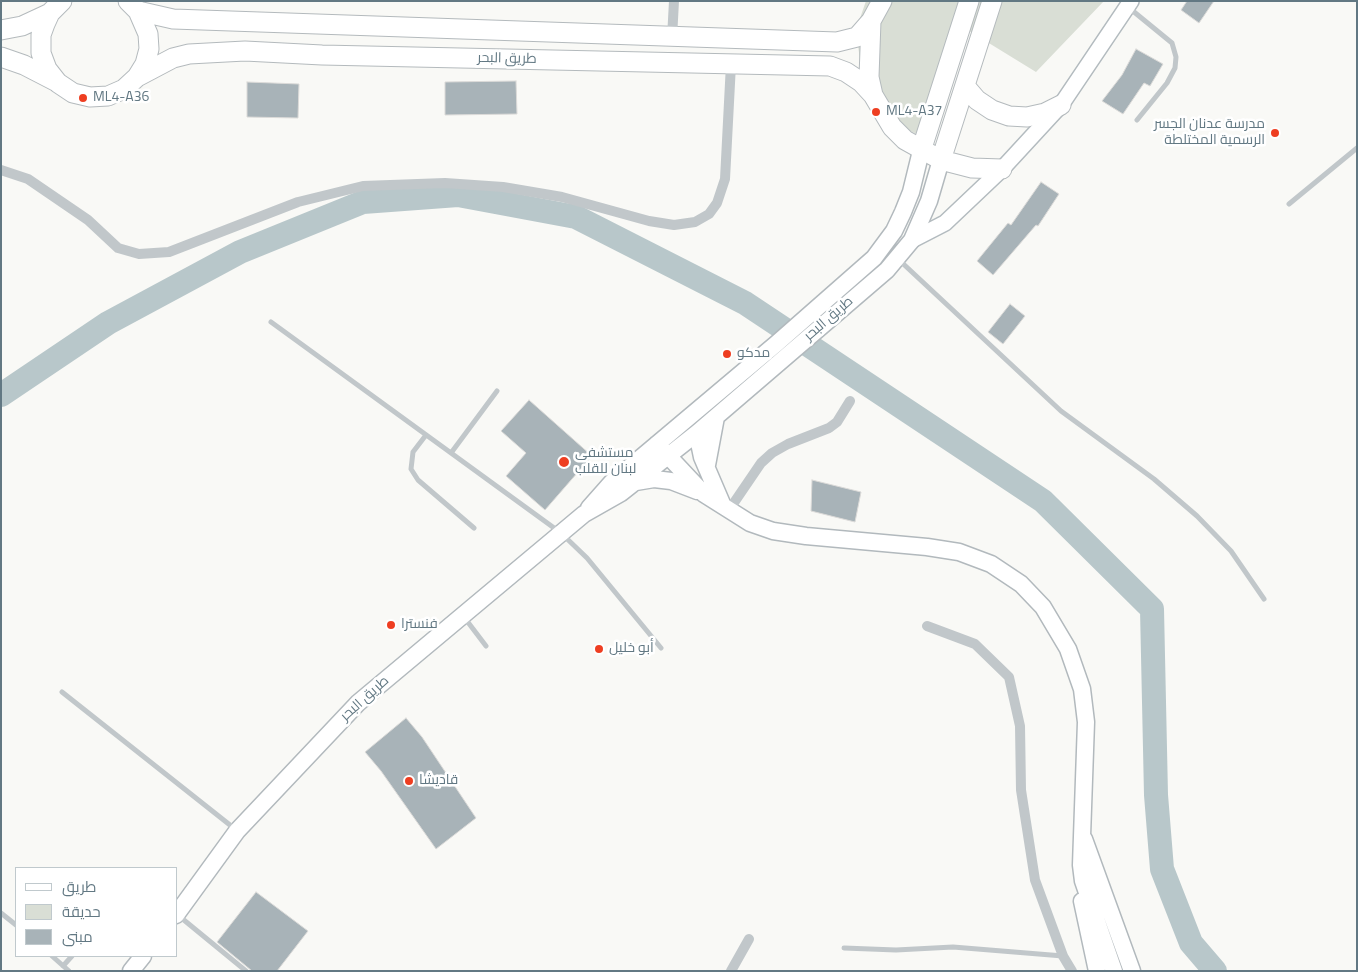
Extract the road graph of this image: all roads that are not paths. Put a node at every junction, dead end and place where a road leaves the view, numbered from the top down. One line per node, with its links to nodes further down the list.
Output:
1 (674, 1): 10 (street)
2 (882, 1): 8 (highway, طريق البحر)
3 (969, 1): 19 (highway)
4 (992, 1): 15 (highway, طريق البحر)
5 (132, 4): 10 (highway, طريق البحر); 13 (highway)
6 (1129, 4): 17 (street); 18 (lane)
7 (58, 5): 9 (highway); 14 (highway)
8 (871, 21): 10 (highway, طريق البحر); 16 (highway, طريق البحر)
9 (1, 30)
10 (672, 38)
11 (1, 57): 14 (highway)
12 (731, 64): 13 (highway, طريق البحر); 16 (highway, طريق البحر); 25 (street)
13 (137, 77): 14 (highway, طريق البحر)
14 (58, 83)
15 (965, 86): 17 (highway); 20 (highway, طريق البحر)
16 (873, 95): 22 (highway, طريق البحر)
17 (1061, 105): 24 (street)
18 (1137, 120)
19 (927, 132): 20 (highway); 22 (highway)
20 (949, 137): 23 (highway, طريق البحر)
21 (1357, 148): 26 (lane)
22 (921, 151): 23 (highway); 30 (main road, طريق البحر)
23 (941, 160): 24 (highway); 27 (main road, طريق البحر)
24 (1002, 169): 27 (street)
25 (1, 170)
26 (1288, 204)
27 (912, 240): 28 (main road, طريق البحر)
28 (898, 259): 30 (main road, طريق البحر); 45 (lane)
29 (271, 322): 35 (lane)
30 (792, 341): 33 (main road, طريق البحر); 36 (main road, طريق البحر)
31 (497, 391): 37 (lane)
32 (850, 402): 41 (street)
33 (716, 417): 34 (main road, طريق البحر); 38 (main road)
34 (697, 433): 36 (main road, طريق البحر); 38 (main road)
35 (426, 434): 37 (lane); 43 (lane)
36 (663, 450): 39 (main road, طريق البحر); 40 (main road); 42 (main road, طريق البحر)
37 (451, 453): 44 (lane)
38 (707, 468): 41 (main road)
39 (636, 482): 40 (main road); 42 (main road, طريق البحر)
40 (704, 494): 41 (main road)
41 (726, 508): 52 (main road)
42 (584, 514): 44 (main road, طريق البحر)
43 (474, 528)
44 (561, 532): 46 (main road, طريق البحر); 49 (lane)
45 (1264, 599)
46 (463, 616): 48 (lane); 51 (main road, طريق البحر)
47 (927, 626): 60 (street)
48 (486, 646)
49 (661, 648)
50 (62, 692): 51 (lane)
51 (237, 831): 54 (main road, طريق البحر)
52 (1083, 837): 53 (main road); 65 (main road)
53 (1083, 881): 71 (main road); 72 (main road)
54 (178, 911)
55 (1, 913): 57 (lane)
56 (178, 916): 68 (lane)
57 (15, 925)
58 (749, 939): 69 (street)
59 (844, 948): 60 (lane)
60 (1063, 956): 70 (street)
61 (53, 957): 64 (lane)
62 (71, 957): 64 (lane)
63 (142, 957): 67 (main road)
64 (63, 966): 66 (lane)
65 (1131, 968): 72 (street)
66 (69, 971)
67 (130, 971)
68 (246, 971)
69 (731, 971)
70 (1072, 971)
71 (1097, 971)
72 (1114, 971)

